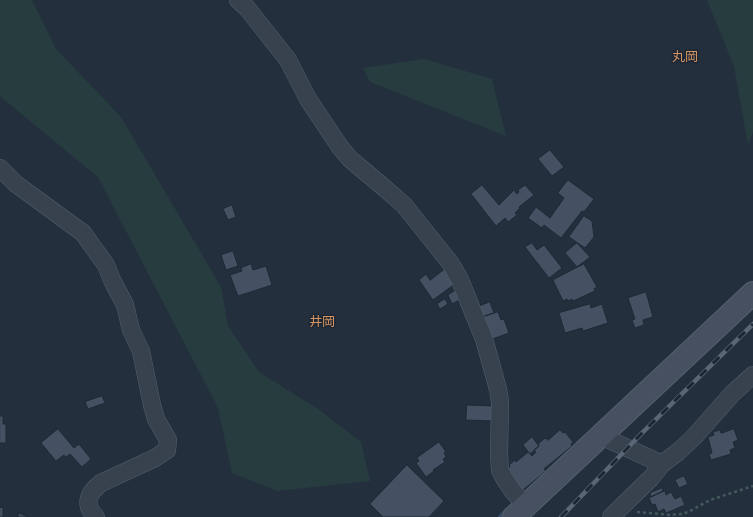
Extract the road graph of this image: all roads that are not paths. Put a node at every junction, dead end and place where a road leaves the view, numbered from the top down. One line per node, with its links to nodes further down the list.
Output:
1 (238, 0): 7 (street)
2 (0, 168): 9 (street)
3 (753, 293): 5 (street)
4 (753, 375): 6 (street)
5 (600, 436): 6 (street); 7 (street)
6 (662, 464): 8 (street)
7 (520, 511)
8 (615, 513)
9 (96, 517)

